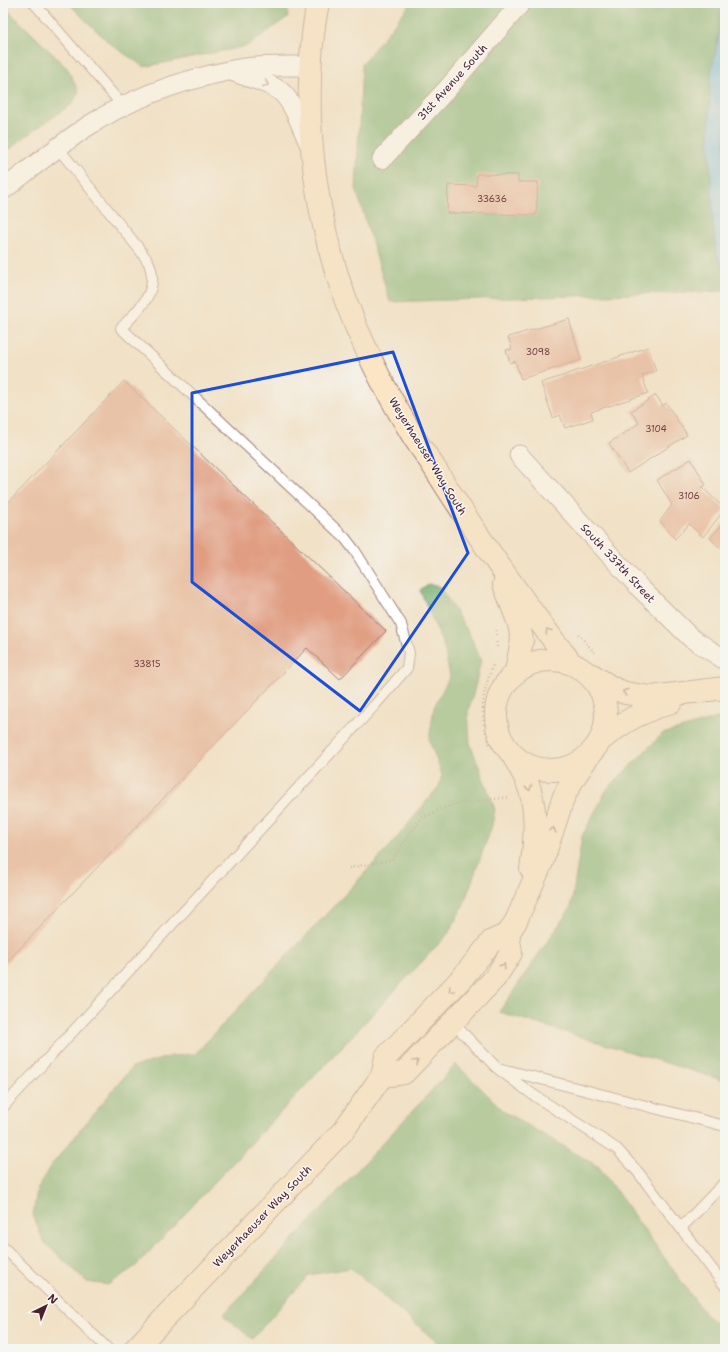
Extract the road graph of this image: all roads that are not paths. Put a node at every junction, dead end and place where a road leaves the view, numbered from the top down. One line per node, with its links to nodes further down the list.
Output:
1 (34, 3): 6 (lane)
2 (318, 3): 4 (street, Weyerhaeuser Way South)
3 (521, 3): 9 (street, 31st Avenue South)
4 (310, 66): 5 (street); 8 (street, Weyerhaeuser Way South)
5 (229, 70): 6 (street); 8 (street, one-way to 8)
6 (123, 106): 7 (street)
7 (58, 148): 10 (street); 24 (lane)
8 (312, 151): 12 (street, Weyerhaeuser Way South)
9 (382, 159)
10 (3, 190)
11 (519, 455): 13 (street, South 337th Street)
12 (492, 555): 14 (street, Weyerhaeuser Way South, one-way to 12); 15 (street, Weyerhaeuser Way South)
13 (725, 660)
14 (586, 664): 15 (street); 16 (street, one-way to 14); 17 (street)
15 (516, 671): 18 (street)
16 (722, 689): 17 (street)
17 (596, 747): 18 (street); 19 (street, one-way to 17)
18 (502, 753): 19 (street, one-way to 19)
19 (528, 892): 20 (street)
20 (508, 934): 21 (street, one-way to 20); 23 (street, Weyerhaeuser Way South, one-way to 23)
21 (453, 1023): 22 (lane); 23 (street, one-way to 21)
22 (497, 1068): 25 (lane); 27 (lane)
23 (382, 1076): 31 (street, Weyerhaeuser Way South)
24 (3, 1107)
25 (725, 1126)
26 (725, 1182): 27 (lane)
27 (681, 1228): 29 (lane)
28 (3, 1247): 30 (lane)
29 (725, 1286)
30 (108, 1349)
31 (135, 1349)

